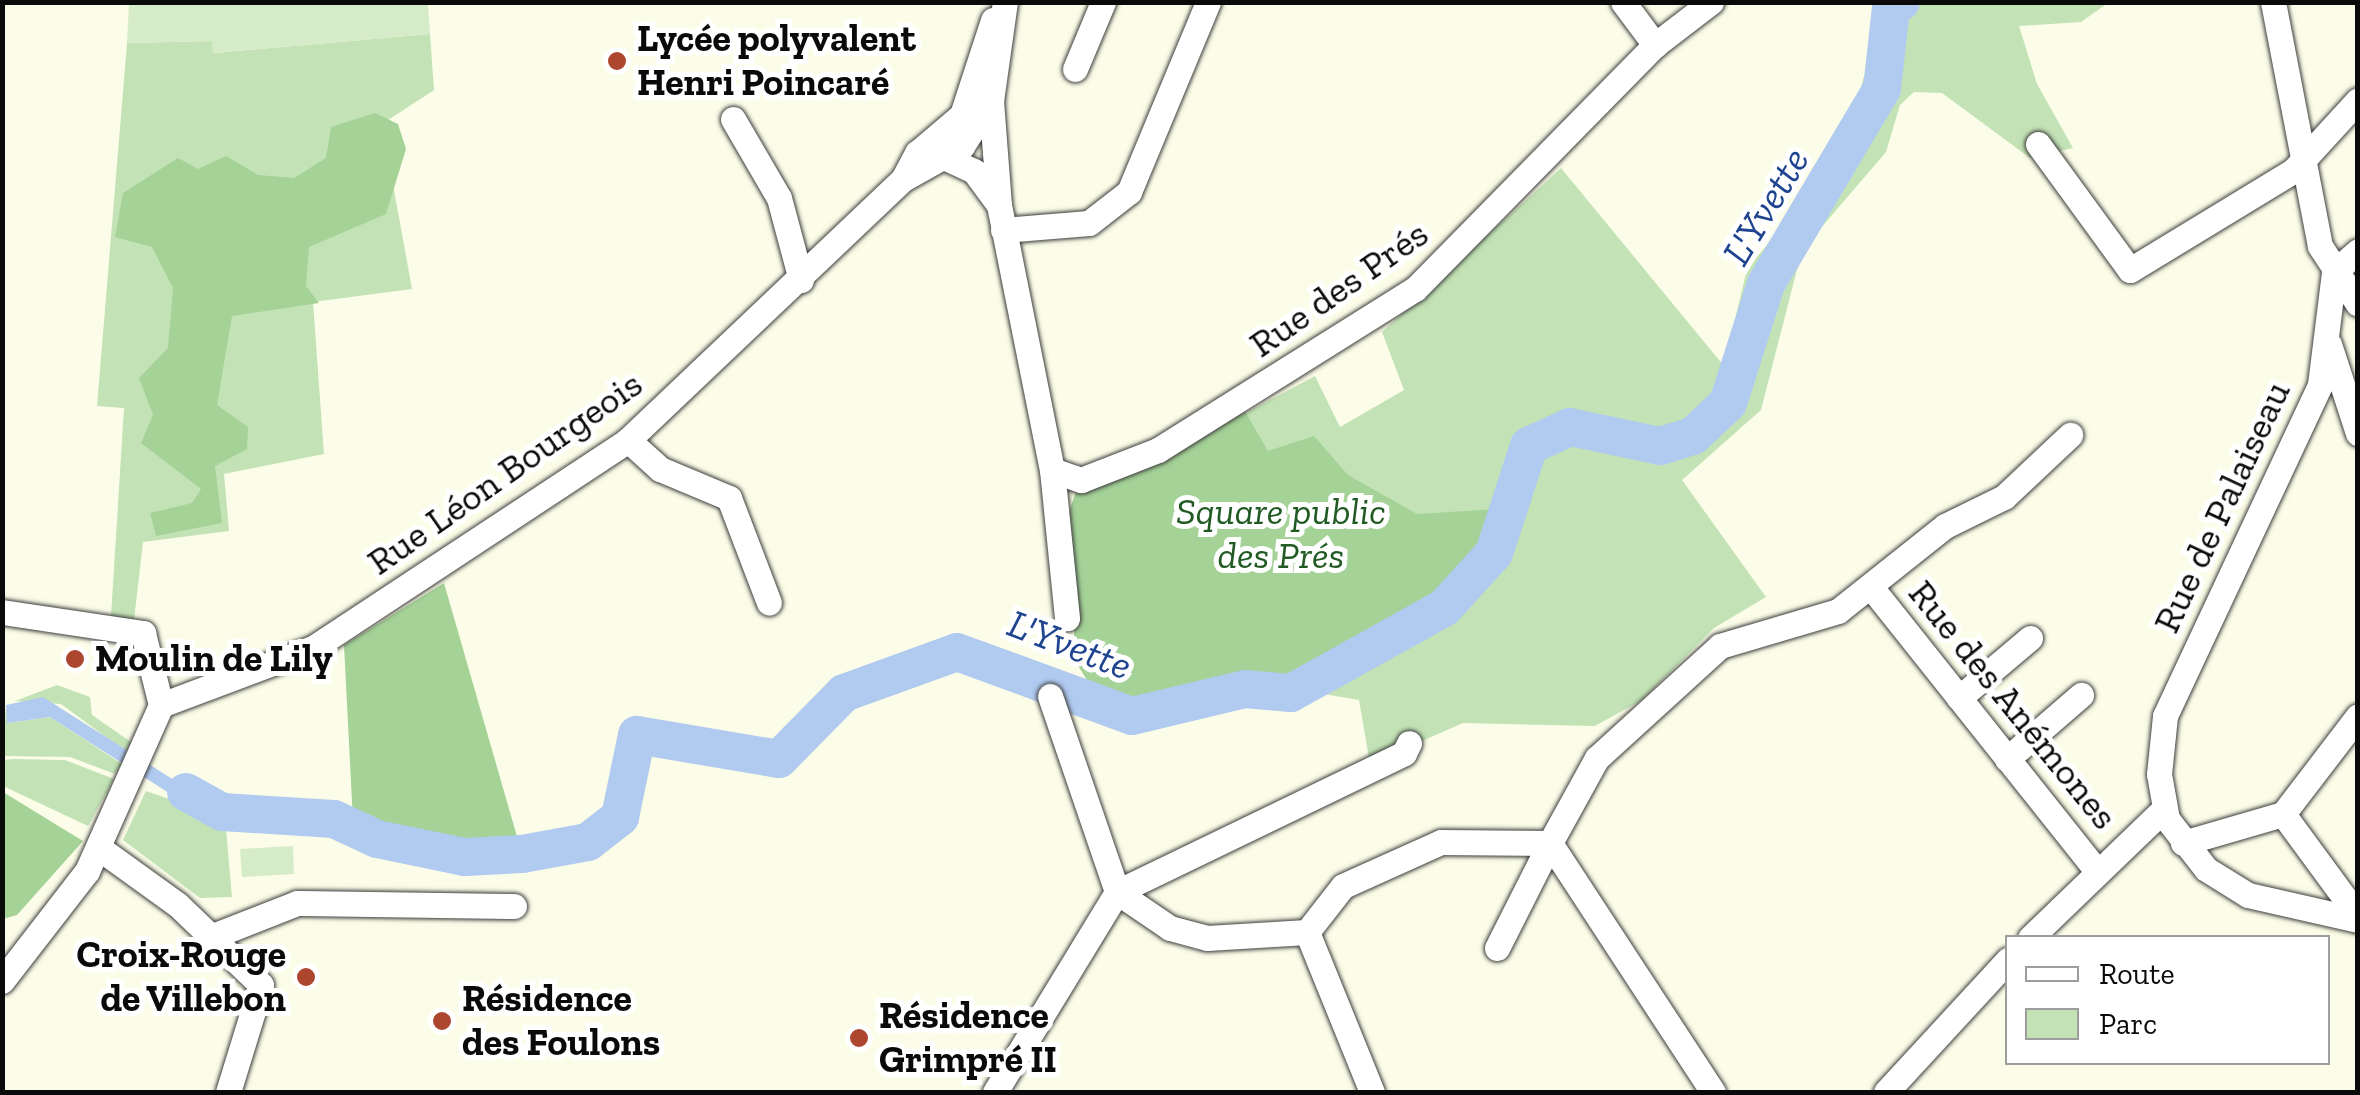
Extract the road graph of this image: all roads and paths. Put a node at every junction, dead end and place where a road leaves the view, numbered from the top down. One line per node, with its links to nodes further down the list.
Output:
1 (1004, 2): 10 (street); 12 (street)
2 (1103, 2): 8 (street)
3 (1208, 2): 16 (street)
4 (1623, 2): 7 (street)
5 (1711, 2): 7 (street, Rue des Prés)
6 (2273, 2): 15 (street, Rue de Palaiseau)
7 (1655, 44): 25 (street, Rue des Prés)
8 (1074, 69)
9 (2358, 100): 15 (street)
10 (991, 101): 12 (street); 14 (street)
11 (733, 119): 19 (street)
12 (954, 143): 14 (street); 16 (street); 19 (street, Rue Léon Bourgeois)
13 (2038, 144): 15 (street)
14 (994, 154): 16 (street)
15 (2305, 160): 18 (street, Rue de Palaiseau)
16 (1001, 218): 25 (street)
17 (2358, 251): 18 (street)
18 (2334, 272): 20 (street); 21 (street, Rue de Palaiseau)
19 (801, 280): 24 (street, Rue Léon Bourgeois)
20 (2358, 304)
21 (2329, 344): 22 (street); 38 (street, Rue de Palaiseau)
22 (2358, 433)
23 (2070, 435): 26 (street)
24 (628, 440): 27 (street); 34 (street, Rue Léon Bourgeois)
25 (1052, 470): 29 (street)
26 (1871, 587): 33 (street, Rue des Anémones); 40 (street)
27 (769, 603)
28 (2, 612): 34 (street)
29 (1067, 618)
30 (2030, 638): 33 (street)
31 (2081, 695): 37 (street)
32 (1050, 696): 44 (street)
33 (1959, 698): 37 (street, Rue des Anémones)
34 (161, 705): 42 (street)
35 (2358, 716): 39 (street)
36 (1409, 743): 44 (street)
37 (2007, 759): 43 (street, Rue des Anémones)
38 (2163, 810): 41 (street); 43 (street)
39 (2283, 814): 41 (street); 46 (street)
40 (1550, 842): 47 (street); 50 (street); 56 (street)
41 (2183, 843): 46 (street)
42 (99, 848): 49 (street); 52 (street)
43 (2096, 870): 48 (street)
44 (1117, 892): 47 (street); 53 (street)
45 (514, 906): 49 (street)
46 (2358, 918)
47 (1307, 932): 55 (street)
48 (2033, 935)
49 (212, 936): 54 (street)
50 (1497, 948)
51 (2005, 963): 57 (street)
52 (2, 981)
53 (998, 1091)
54 (228, 1092)
55 (1372, 1092)
56 (1713, 1092)
57 (1886, 1092)

